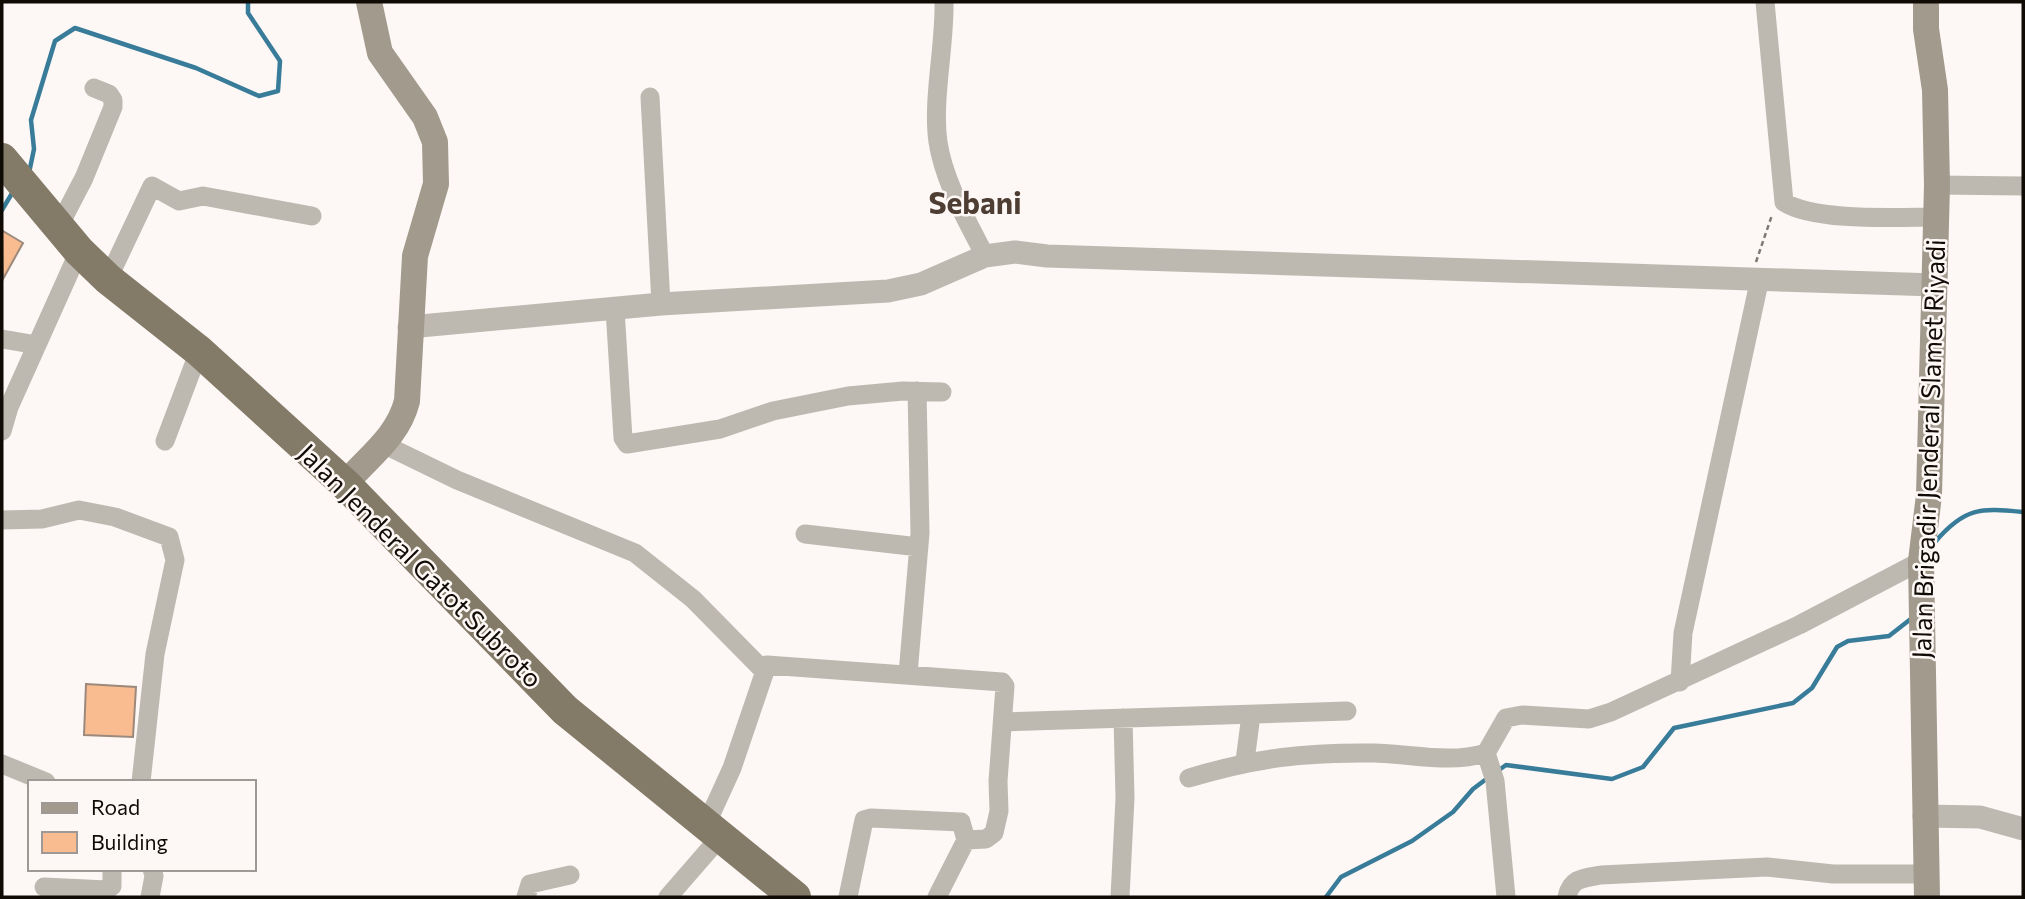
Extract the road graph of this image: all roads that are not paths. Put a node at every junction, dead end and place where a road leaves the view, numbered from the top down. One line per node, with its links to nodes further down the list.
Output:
1 (369, 2): 20 (main road)
2 (944, 2): 14 (street)
3 (1765, 2): 11 (street)
4 (1926, 2): 8 (main road, Jalan Brigadir Jenderal Slamet Riyadi)
5 (94, 88): 12 (street)
6 (650, 97): 18 (street)
7 (16, 174): 12 (highway, Jalan Jenderal Gatot Subroto)
8 (1937, 185): 9 (street); 11 (main road, Jalan Brigadir Jenderal Slamet Riyadi)
9 (2023, 186)
10 (312, 216): 16 (street)
11 (1936, 217): 17 (main road, Jalan Brigadir Jenderal Slamet Riyadi)
12 (58, 228): 13 (highway, Jalan Jenderal Gatot Subroto)
13 (79, 251): 16 (highway, Jalan Jenderal Gatot Subroto); 22 (street)
14 (985, 256): 15 (street); 18 (street)
15 (1755, 278): 17 (street); 36 (street)
16 (108, 279): 23 (highway, Jalan Jenderal Gatot Subroto)
17 (1935, 285): 33 (main road, Jalan Brigadir Jenderal Slamet Riyadi)
18 (661, 304): 19 (street)
19 (615, 309): 20 (street); 24 (street)
20 (409, 327): 28 (main road)
21 (2, 340): 22 (street)
22 (37, 345): 26 (street)
23 (199, 351): 27 (street); 29 (highway, Jalan Jenderal Gatot Subroto)
24 (917, 391): 25 (street); 32 (street)
25 (942, 392)
26 (2, 431)
27 (165, 441)
28 (383, 444): 29 (main road); 34 (street)
29 (345, 484): 49 (highway, Jalan Jenderal Gatot Subroto)
30 (2, 520): 46 (street)
31 (805, 534): 32 (street)
32 (919, 547): 35 (street)
33 (1921, 561): 36 (street); 47 (main road, Jalan Brigadir Jenderal Slamet Riyadi)
34 (763, 670): 35 (street); 49 (street)
35 (908, 674): 40 (street)
36 (1680, 682): 43 (street)
37 (1347, 711): 38 (street)
38 (1251, 715): 39 (street); 41 (street)
39 (1123, 718): 40 (street); 62 (street)
40 (1003, 722): 50 (street)
41 (1245, 761): 43 (street); 44 (street)
42 (2, 764): 45 (street)
43 (1490, 765): 63 (street)
44 (1189, 778)
45 (41, 780)
46 (141, 780)
47 (1924, 816): 48 (street); 54 (main road, Jalan Brigadir Jenderal Slamet Riyadi)
48 (2023, 829)
49 (713, 830): 58 (street); 59 (highway, Jalan Jenderal Gatot Subroto)
50 (966, 840): 60 (street); 61 (street)
51 (111, 871): 55 (street)
52 (153, 871): 56 (street)
53 (570, 875): 57 (street)
54 (1927, 886): 64 (street)
55 (44, 887)
56 (150, 897)
57 (526, 897)
58 (668, 897)
59 (795, 897)
60 (848, 897)
61 (937, 897)
62 (1120, 897)
63 (1506, 897)
64 (1567, 897)

